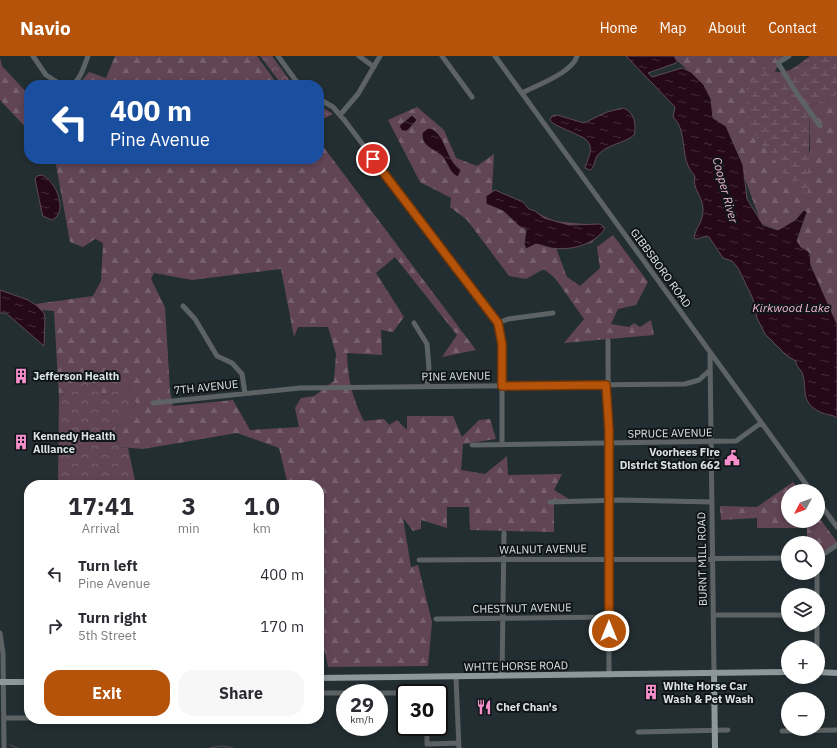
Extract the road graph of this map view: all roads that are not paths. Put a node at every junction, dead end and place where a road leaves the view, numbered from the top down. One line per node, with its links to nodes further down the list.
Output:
1 (33, 56): 11 (street)
2 (88, 56): 12 (street)
3 (278, 56): 13 (street)
4 (359, 56): 10 (street)
5 (380, 56): 10 (street)
6 (442, 56): 15 (street)
7 (495, 56): 14 (street, GIBBSBORO ROAD)
8 (577, 56): 14 (street)
9 (789, 56): 18 (street)
10 (374, 67): 17 (street)
11 (54, 80)
12 (78, 80)
13 (295, 80)
14 (522, 93): 24 (street, GIBBSBORO ROAD)
15 (472, 97)
16 (324, 102): 17 (street)
17 (340, 115): 22 (street)
18 (820, 126)
19 (183, 306): 29 (street, 7TH AVENUE)
20 (553, 313): 22 (street)
21 (414, 323): 27 (street)
22 (498, 323): 28 (street)
23 (608, 341): 26 (street)
24 (710, 353): 25 (street, BURNT MILL ROAD); 31 (street, GIBBSBORO ROAD)
25 (710, 370): 26 (street, PINE AVENUE); 32 (street, BURNT MILL ROAD)
26 (606, 385): 28 (street, PINE AVENUE); 34 (street)
27 (427, 386): 28 (street, PINE AVENUE); 29 (street, PINE AVENUE)
28 (502, 386): 33 (street)
29 (245, 393): 30 (street, 7TH AVENUE)
30 (153, 403)
31 (761, 423): 32 (street, SPRUCE AVENUE); 36 (street, GIBBSBORO ROAD)
32 (711, 443): 34 (street, SPRUCE AVENUE); 39 (street, BURNT MILL ROAD)
33 (502, 444): 34 (street, SPRUCE AVENUE); 35 (street, SPRUCE AVENUE)
34 (609, 444): 37 (street)
35 (472, 445)
36 (805, 484)
37 (609, 501): 38 (street); 39 (street); 45 (street)
38 (550, 502)
39 (712, 502): 46 (street, BURNT MILL ROAD)
40 (825, 511): 41 (street)
41 (837, 527)
42 (504, 533): 49 (street)
43 (837, 545): 44 (street)
44 (825, 553)
45 (609, 558): 46 (street, WALNUT AVENUE); 49 (street, WALNUT AVENUE); 52 (street)
46 (712, 558): 47 (street, WALNUT AVENUE); 51 (street, BURNT MILL ROAD)
47 (781, 558)
48 (419, 560): 49 (street, WALNUT AVENUE)
49 (504, 560): 53 (street)
50 (781, 615): 51 (street)
51 (713, 616): 58 (street, BURNT MILL ROAD)
52 (609, 617): 53 (street, CHESTNUT AVENUE); 60 (street)
53 (503, 618): 54 (street, CHESTNUT AVENUE); 61 (street)
54 (436, 619)
55 (0, 633): 64 (street)
56 (781, 672): 58 (main road, WHITE HORSE ROAD)
57 (825, 672): 59 (main road)
58 (714, 673): 60 (main road, WHITE HORSE ROAD); 70 (main road, BURNT MILL ROAD)
59 (837, 673)
60 (609, 675): 61 (main road, WHITE HORSE ROAD)
61 (502, 676): 62 (main road, WHITE HORSE ROAD)
62 (456, 677): 63 (main road, WHITE HORSE ROAD); 76 (street)
63 (324, 678)
64 (2, 682): 65 (main road); 68 (street)
65 (24, 682)
66 (324, 693): 67 (street)
67 (396, 693)
68 (4, 718): 69 (street); 77 (street)
69 (24, 718)
70 (716, 730): 71 (street); 74 (street); 78 (main road, BURNT MILL ROAD)
71 (728, 730)
72 (825, 730): 73 (street)
73 (837, 730)
74 (638, 732)
75 (428, 736): 76 (street)
76 (459, 746)
77 (4, 748)
78 (715, 748)

